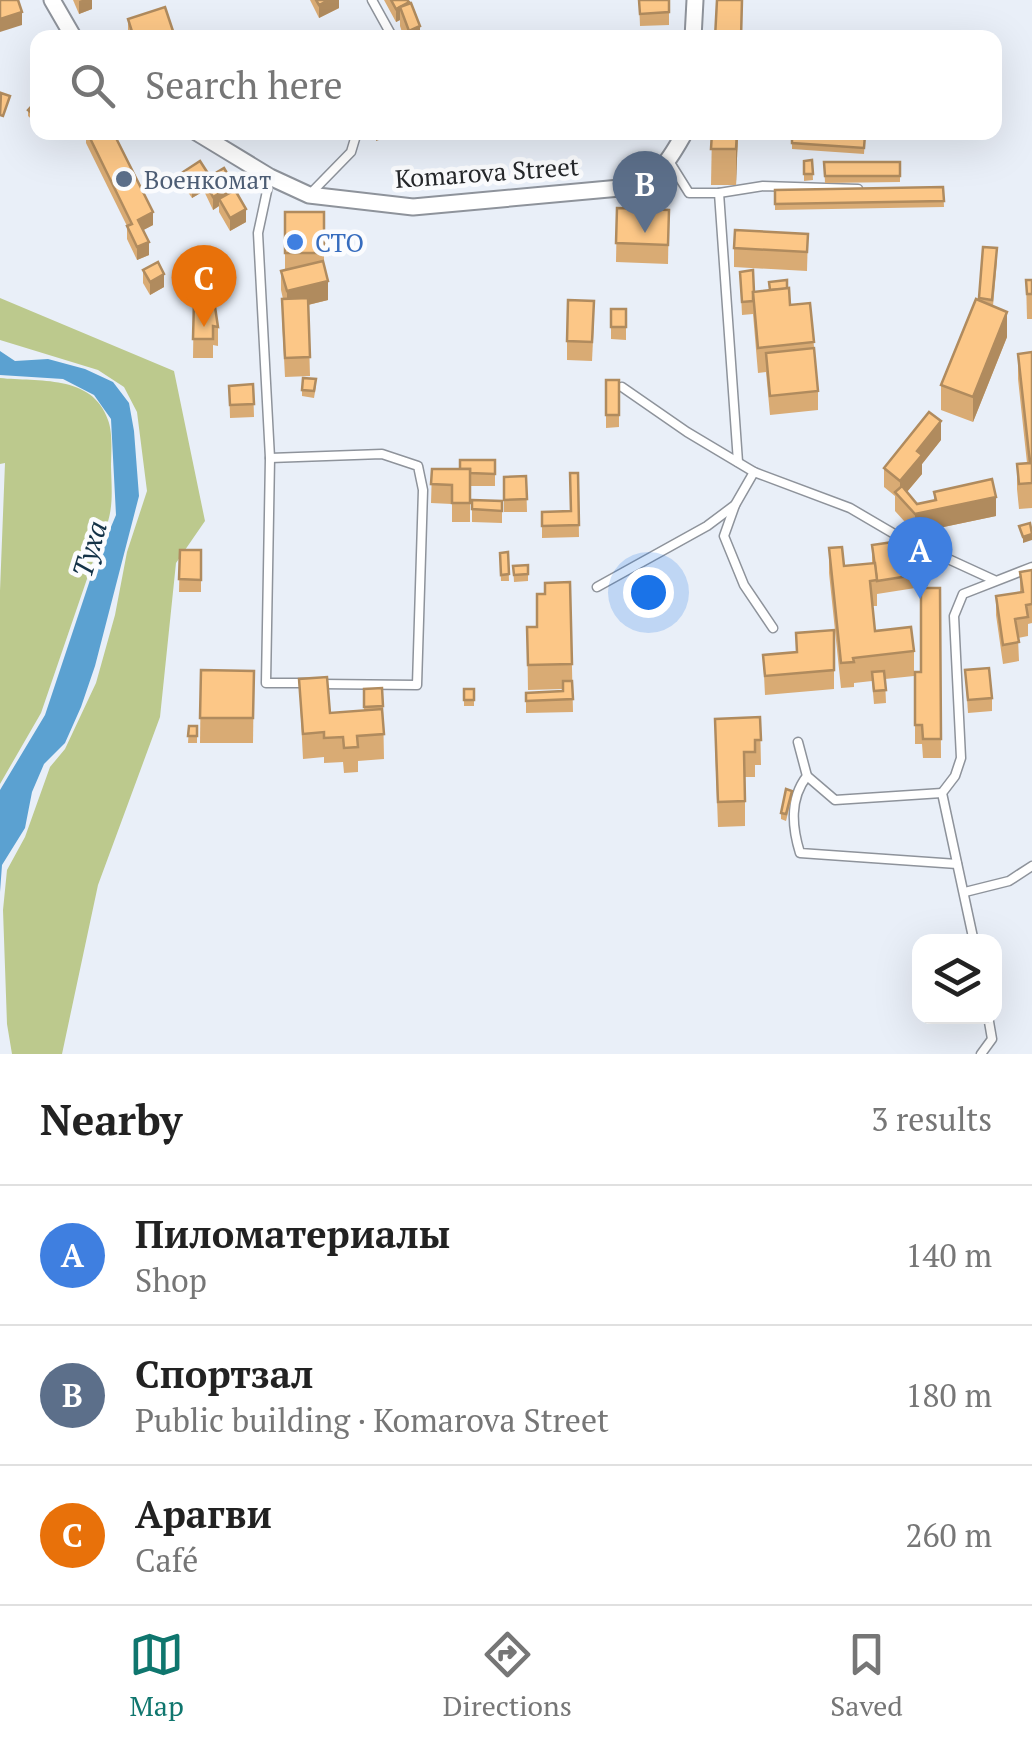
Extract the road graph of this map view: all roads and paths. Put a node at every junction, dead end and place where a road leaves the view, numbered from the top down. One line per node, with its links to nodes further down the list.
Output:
1 (52, 0): 4 (street)
2 (372, 0): 5 (lane)
3 (694, 0): 6 (street)
4 (69, 30)
5 (389, 30)
6 (694, 30)
7 (209, 140): 11 (street, Komarova Street)
8 (355, 140): 14 (lane)
9 (681, 140): 10 (street)
10 (669, 161): 13 (lane); 14 (street, Komarova Street)
11 (270, 177): 14 (street, Komarova Street); 16 (lane)
12 (873, 190): 13 (lane)
13 (718, 193): 17 (lane)
14 (308, 195)
15 (622, 387): 17 (lane)
16 (270, 458): 16 (lane)
17 (738, 462): 18 (lane)
18 (754, 472): 19 (lane); 21 (lane)
19 (735, 505): 22 (lane); 23 (lane)
20 (1032, 567): 21 (lane)
21 (994, 580): 26 (lane)
22 (597, 588)
23 (773, 628)
24 (798, 742): 25 (lane)
25 (807, 776): 26 (lane); 27 (lane)
26 (942, 793): 27 (lane)
27 (957, 864): 29 (lane)
28 (1032, 866): 29 (lane)
29 (964, 892): 30 (lane)
30 (972, 934)
31 (989, 1024): 32 (lane)
32 (982, 1054)

